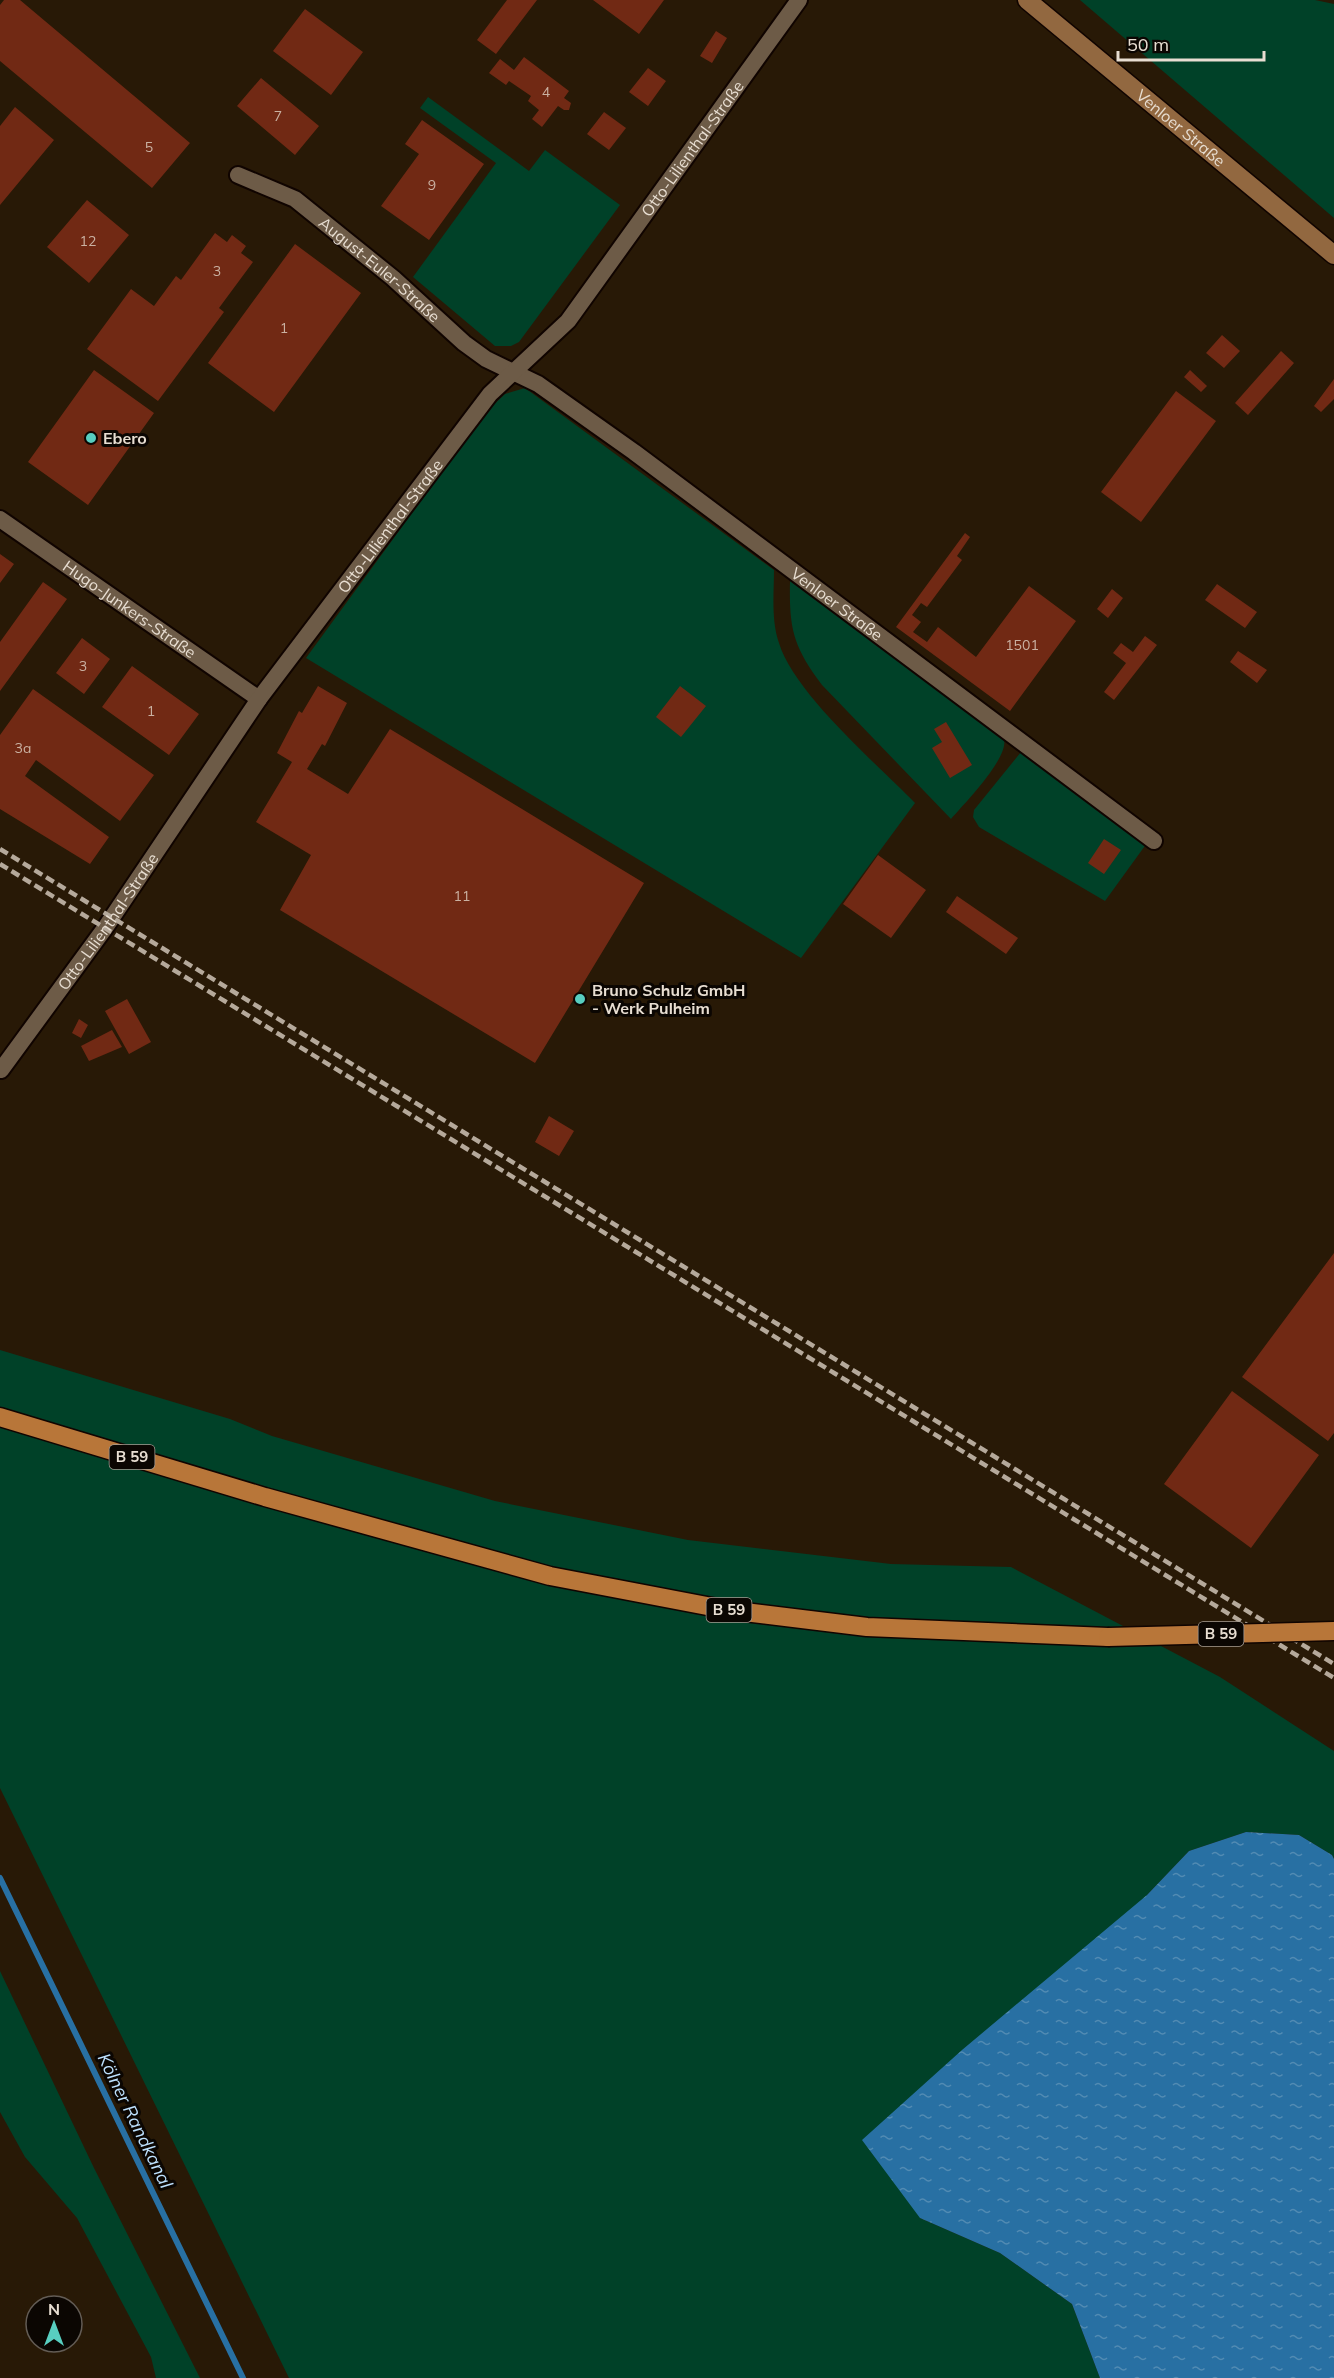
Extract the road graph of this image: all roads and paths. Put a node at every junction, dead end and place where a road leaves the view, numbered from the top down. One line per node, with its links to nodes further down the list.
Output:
1 (799, 0): 5 (street, Otto-Lilienthal-Straße)
2 (1027, 0): 4 (main road, Venloer Straße)
3 (238, 175): 5 (street, August-Euler-Straße)
4 (1334, 255)
5 (516, 372): 7 (street, Otto-Lilienthal-Straße); 8 (street, Venloer Straße)
6 (0, 519): 7 (street, Hugo-Junkers-Straße)
7 (259, 699): 9 (street, Otto-Lilienthal-Straße)
8 (1154, 841)
9 (1, 1070)
10 (0, 1417): 11 (main road, B 59, bridge)
11 (1334, 1631)

